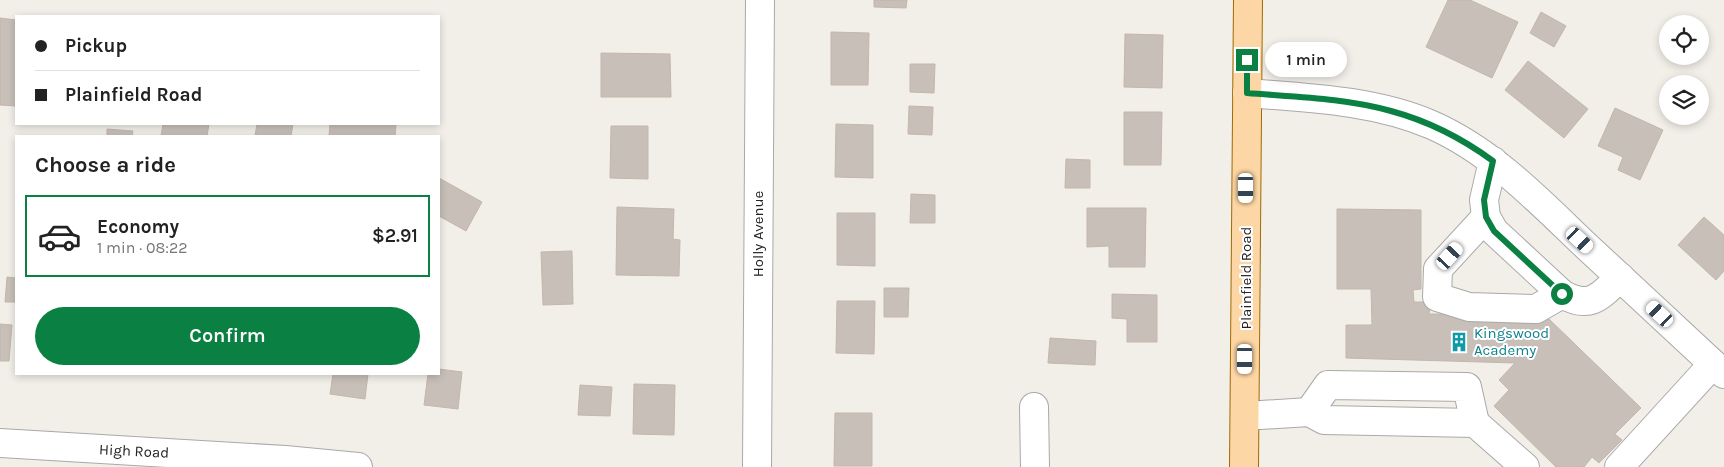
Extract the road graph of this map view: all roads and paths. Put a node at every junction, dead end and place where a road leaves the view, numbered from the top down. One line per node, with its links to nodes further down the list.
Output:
1 (760, 0): 16 (street, Holly Avenue)
2 (1248, 0): 3 (main road, Plainfield Road)
3 (1247, 93): 4 (street); 11 (main road, Plainfield Road)
4 (1493, 161): 5 (street); 6 (street)
5 (1486, 217): 7 (street); 7 (street)
6 (1620, 277): 7 (street); 8 (street)
7 (1562, 294)
8 (1718, 369): 20 (street)
9 (1034, 407): 17 (street)
10 (1309, 412): 11 (street); 12 (street); 12 (street)
11 (1245, 416): 18 (main road, Plainfield Road)
12 (1475, 423): 19 (street)
13 (0, 443): 14 (street, High Road)
14 (153, 460): 15 (street, High Road)
15 (358, 467)
16 (756, 467)
17 (1035, 467)
18 (1244, 467)
19 (1525, 467)
20 (1619, 467)

